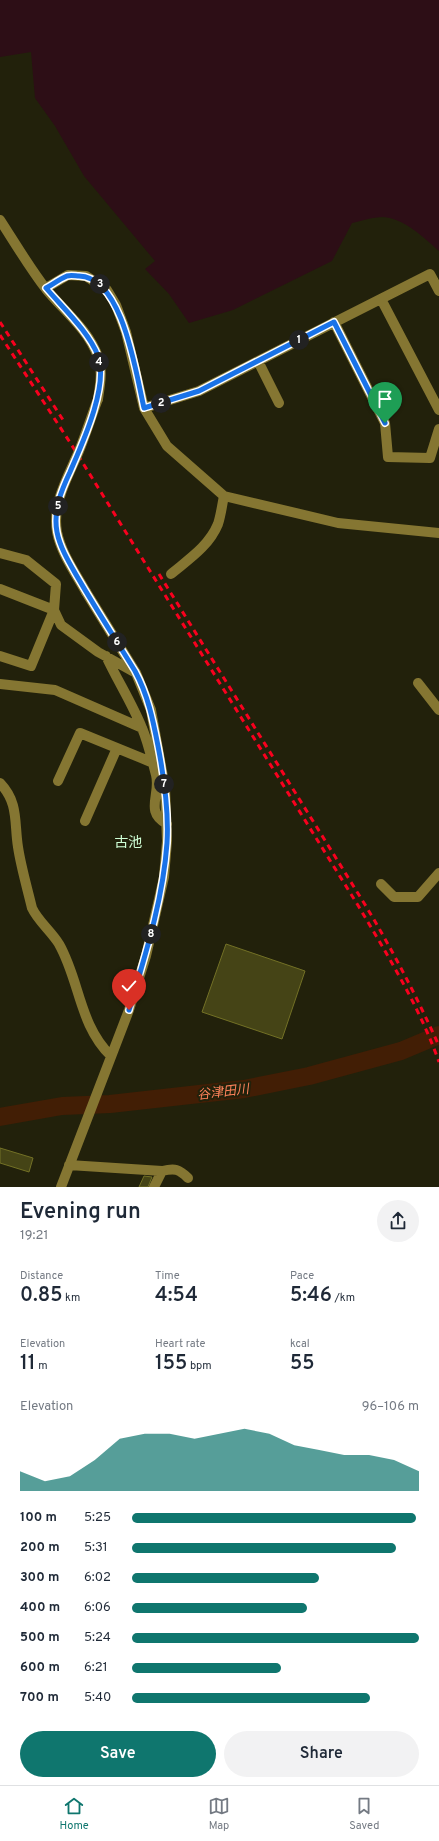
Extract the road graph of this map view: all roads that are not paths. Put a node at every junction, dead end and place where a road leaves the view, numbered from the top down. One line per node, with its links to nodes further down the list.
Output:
1 (0, 220): 2 (street)
2 (46, 288): 8 (street); 19 (street, bridge)
3 (439, 291): 4 (street)
4 (381, 299): 5 (street); 9 (street)
5 (334, 322): 6 (street); 10 (street)
6 (258, 361): 7 (street); 8 (street)
7 (279, 403)
8 (144, 408): 11 (street)
9 (439, 410)
10 (439, 429)
11 (224, 496): 12 (street); 14 (street)
12 (439, 533)
13 (0, 553): 16 (street)
14 (171, 574)
15 (0, 589): 16 (street)
16 (54, 610): 17 (street); 18 (street)
17 (0, 656)
18 (106, 656): 19 (street); 23 (street)
19 (136, 673): 29 (street)
20 (418, 683): 22 (street)
21 (0, 684): 23 (street)
22 (439, 710)
23 (142, 728): 25 (street)
24 (117, 748): 25 (street); 26 (street); 28 (street)
25 (151, 762): 29 (street)
26 (58, 781)
27 (0, 783): 32 (street)
28 (85, 821)
29 (166, 824): 32 (street)
30 (439, 872): 31 (street)
31 (381, 884)
32 (109, 1060): 33 (street)
33 (68, 1165): 34 (street); 36 (street)
34 (162, 1171): 35 (street); 37 (street)
35 (188, 1178)
36 (61, 1187)
37 (154, 1187)

